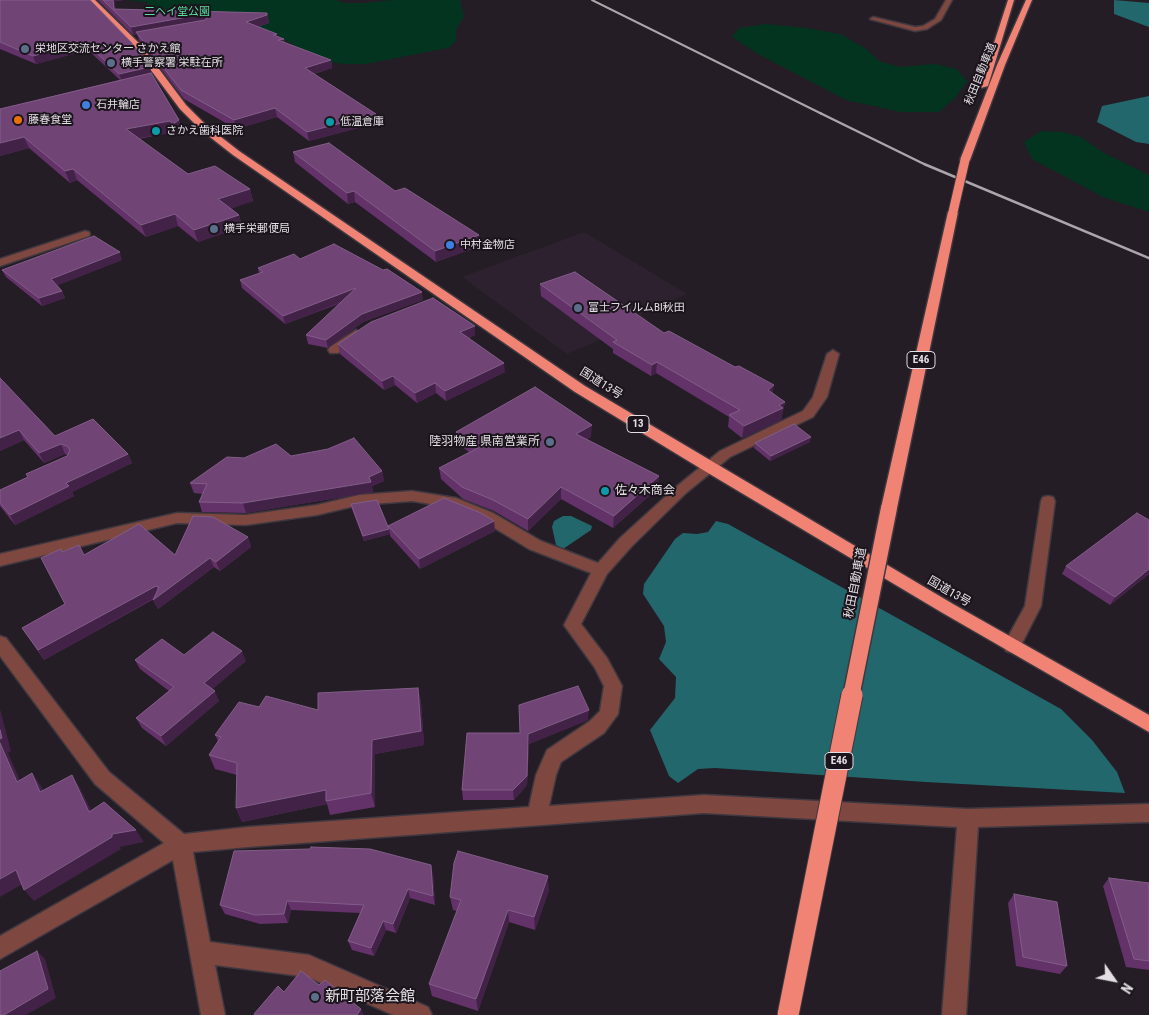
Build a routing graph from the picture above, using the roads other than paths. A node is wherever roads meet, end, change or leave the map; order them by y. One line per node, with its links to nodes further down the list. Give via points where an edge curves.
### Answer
1 (90, 0): 9 (highway, 国道13号 / 13, via 133,37 156,78 204,128)
2 (949, 0): 5 (street, via 938,20 925,28 915,29)
3 (1011, 0): 6 (highway, 秋田自動車道 / E46, via 989,65)
4 (1029, 0): 6 (highway, 秋田自動車道 / E46)
5 (873, 19)
6 (965, 160): 29 (highway, 秋田自動車道 / E46, bridge, via 889,508)
7 (85, 234): 8 (street)
8 (0, 263)
9 (445, 297): 10 (street); 14 (highway, 国道13号 / 13, via 580,389)
10 (428, 304)
11 (368, 327): 12 (street)
12 (334, 350)
13 (833, 354): 14 (street, via 820,397 808,414 725,454)
14 (708, 467): 17 (street, via 626,542); 19 (highway, 国道13号 / 13)
15 (1048, 501): 19 (street, via 1033,606)
16 (0, 560): 17 (street, via 177,518 246,520 317,510 358,500 412,496 451,502 488,518 535,545)
17 (601, 570): 22 (street, via 572,625 601,663 613,686 609,714 597,727 554,756 546,774)
18 (0, 643): 24 (street, via 102,778)
19 (1012, 646): 20 (highway, 国道13号 / 13)
20 (1149, 724)
21 (1149, 813): 23 (street)
22 (537, 816): 23 (street, via 704,804); 24 (street)
23 (968, 818): 30 (street)
24 (181, 844): 25 (street); 26 (street)
25 (0, 948)
26 (201, 952): 27 (street); 28 (street, via 309,966)
27 (213, 1015)
28 (420, 1015)
29 (788, 1015)
30 (954, 1015)

